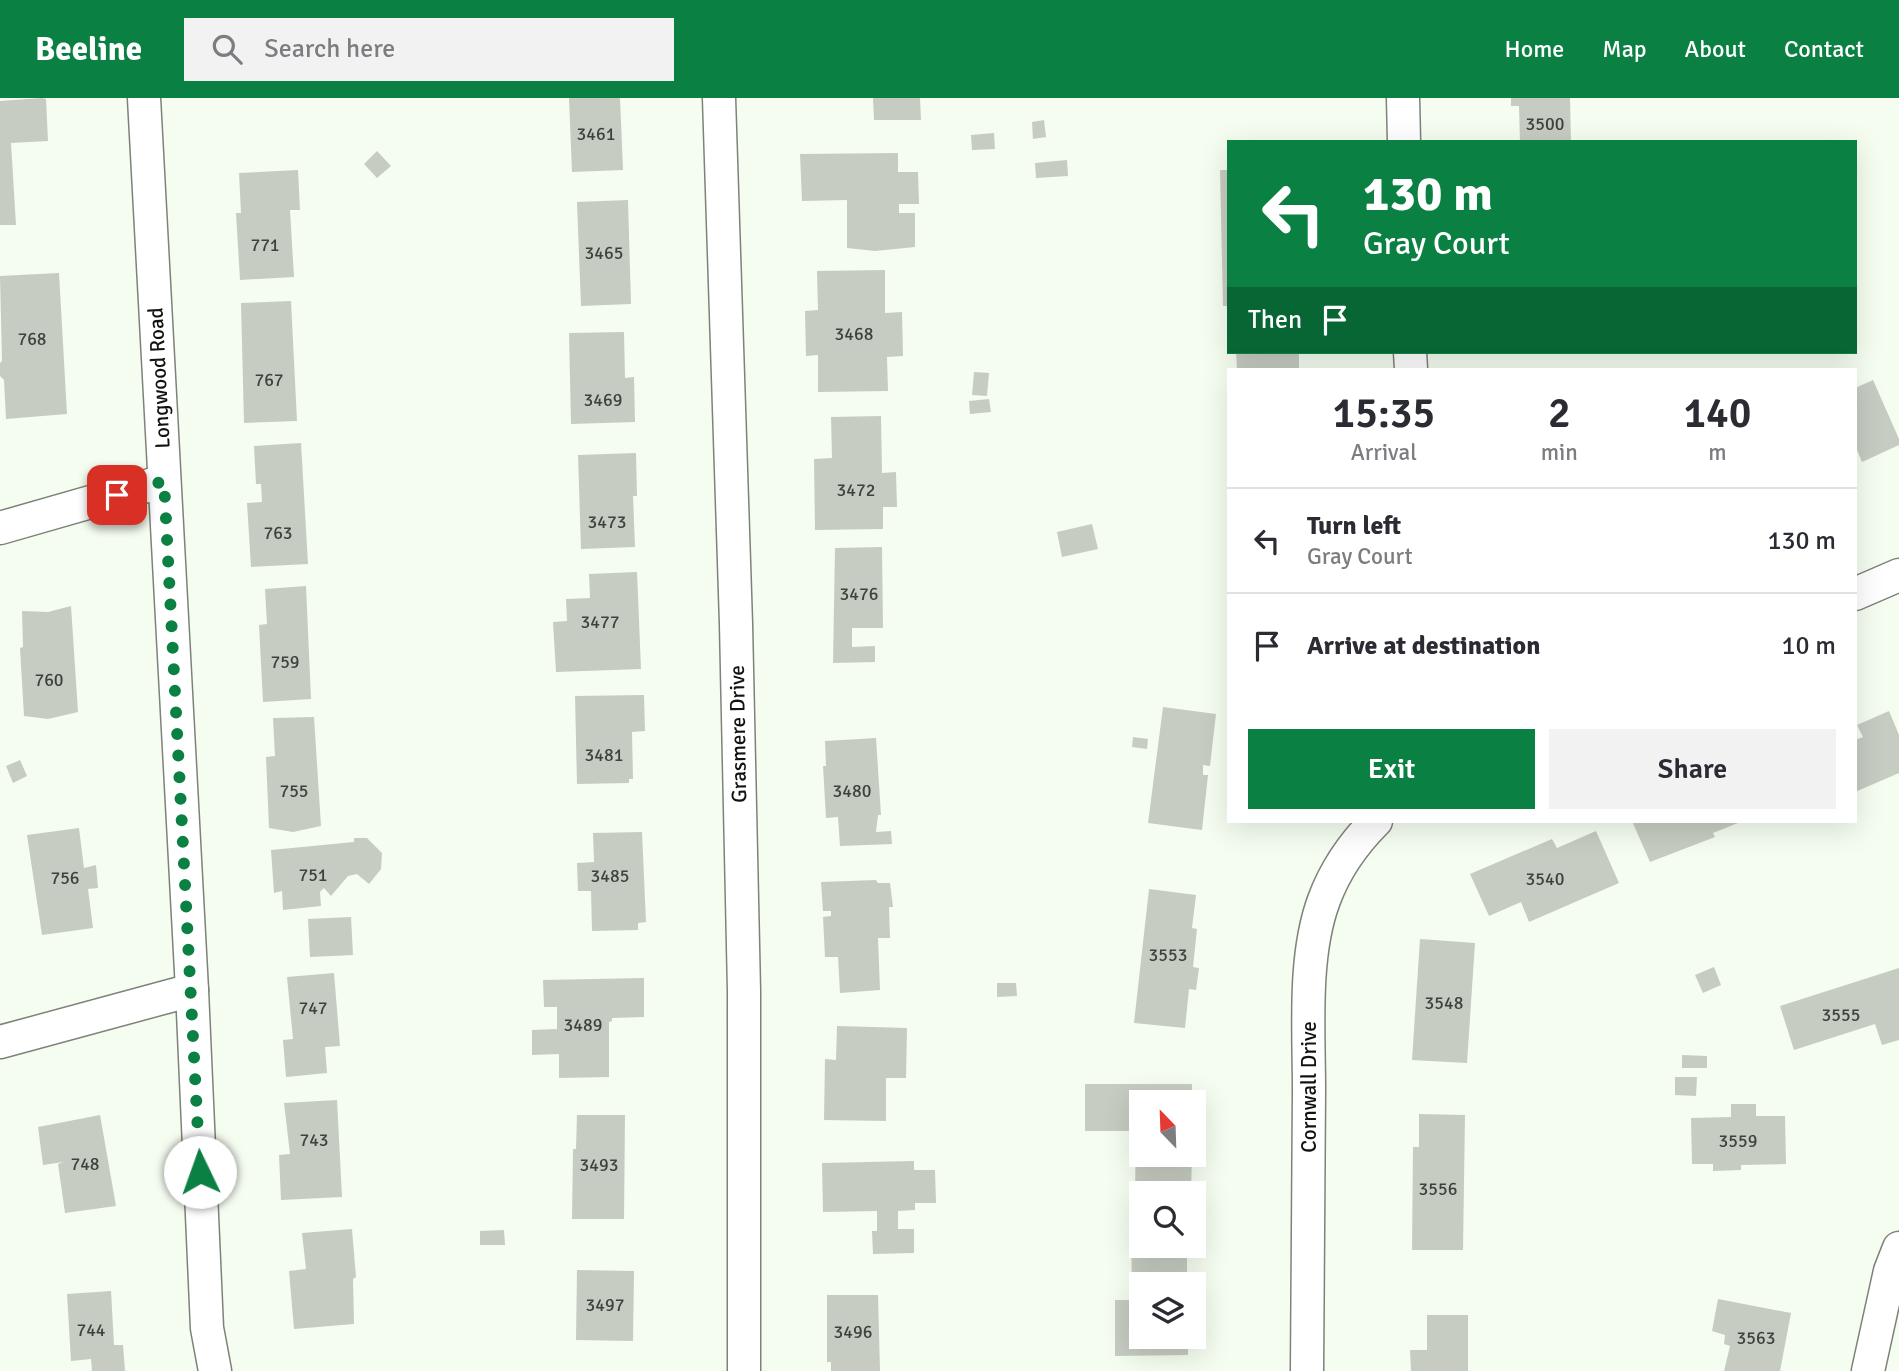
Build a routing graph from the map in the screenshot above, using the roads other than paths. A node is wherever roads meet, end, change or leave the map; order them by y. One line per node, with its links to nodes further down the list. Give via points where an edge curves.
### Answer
1 (144, 98): 5 (street, Longwood Road)
2 (719, 98): 14 (street, Grasmere Drive, via 744,992)
3 (1403, 98): 4 (street)
4 (1404, 140)
5 (164, 481): 6 (street); 10 (street, Longwood Road)
6 (0, 528)
7 (1899, 575): 8 (street)
8 (1857, 593)
9 (1374, 823): 15 (street, Cornwall Drive, via 1341,864 1324,900 1313,940)
10 (192, 990): 11 (street); 13 (street, Longwood Road, via 207,1328)
11 (0, 1042)
12 (1899, 1248): 16 (street)
13 (215, 1371)
14 (744, 1371)
15 (1307, 1371)
16 (1868, 1371)

